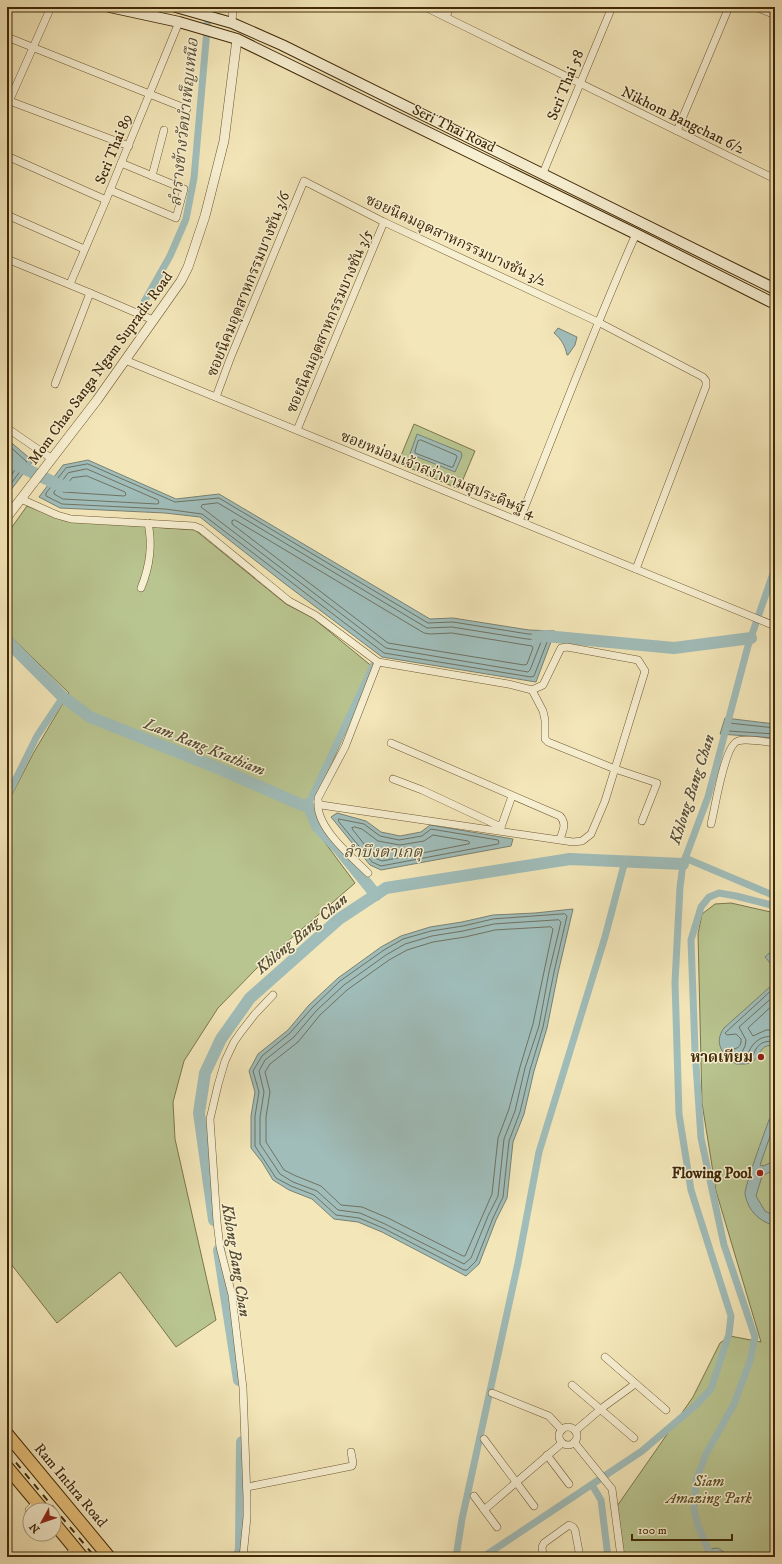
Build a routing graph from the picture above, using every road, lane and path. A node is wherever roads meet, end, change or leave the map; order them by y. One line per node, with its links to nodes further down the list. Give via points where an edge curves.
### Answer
1 (51, 7): 16 (street)
2 (110, 7): 12 (main road, Seri Thai Road)
3 (176, 7): 13 (main road, Seri Thai Road)
4 (233, 7): 13 (street)
5 (425, 7): 11 (street, Nikhom Bangchan 6/2)
6 (450, 7): 11 (street)
7 (612, 7): 17 (street, Seri Thai 58)
8 (729, 7): 22 (street)
9 (756, 7): 10 (street)
10 (775, 15)
11 (446, 17): 17 (street, Nikhom Bangchan 6/2)
12 (179, 22): 15 (main road, Seri Thai Road); 18 (street, Seri Thai 89)
13 (232, 23): 26 (main road, Seri Thai Road)
14 (7, 36): 16 (street)
15 (237, 39): 35 (main road, Seri Thai Road); 42 (street, Mom Chao Sanga Ngam Supradit Road, via 224,141 204,216 188,267)
16 (33, 47): 18 (street); 19 (street)
17 (580, 83): 22 (street, Nikhom Bangchan 6/2); 26 (street, Seri Thai 58)
18 (150, 95): 20 (street); 23 (street, Seri Thai 89)
19 (8, 102): 23 (street)
20 (187, 109)
21 (164, 130): 27 (street)
22 (677, 131): 28 (street, Nikhom Bangchan 6/2)
23 (129, 146): 25 (street, Seri Thai 89)
24 (7, 156): 31 (street)
25 (121, 163): 27 (street); 30 (street, Seri Thai 89)
26 (543, 173): 34 (main road, Seri Thai Road)
27 (152, 176): 30 (street, via 184,189 176,218)
28 (775, 179)
29 (304, 181): 33 (street, ซอยนิคมอุตสาหกรรมบางชัน 3/2); 46 (street, ซอยนิคมอุตสาหกรรมบางชัน 3/6)
30 (110, 190): 31 (street, Seri Thai 89)
31 (106, 200): 36 (street, Seri Thai 89)
32 (7, 216): 36 (street)
33 (384, 222): 43 (street, ซอยนิคมอุตสาหกรรมบางชัน 3/2); 48 (street, ซอยนิคมอุตสาหกรรมบางชัน 3/5)
34 (640, 222): 35 (main road); 39 (main road, Seri Thai Road)
35 (636, 234): 41 (main road, Seri Thai Road); 43 (street)
36 (84, 249): 38 (street, Seri Thai 89)
37 (7, 259): 38 (street)
38 (70, 284): 40 (street)
39 (775, 289)
40 (90, 292): 42 (street); 45 (street)
41 (775, 304)
42 (153, 320): 44 (street, Mom Chao Sanga Ngam Supradit Road)
43 (598, 322): 52 (street); 54 (street, ซอยนิคมอุตสาหกรรมบางชัน 3/2, via 698,373 706,382)
44 (125, 360): 46 (street, ซอยหม่อมเจ้าสง่างามสุประดิษฐ์ 4); 49 (street, Mom Chao Sanga Ngam Supradit Road)
45 (55, 384)
46 (216, 397): 48 (street, ซอยหม่อมเจ้าสง่างามสุประดิษฐ์ 4)
47 (7, 428): 49 (street)
48 (297, 430): 52 (street, ซอยหม่อมเจ้าสง่างามสุประดิษฐ์ 4)
49 (50, 461): 50 (street, Mom Chao Sanga Ngam Supradit Road)
50 (24, 496): 51 (street, Mom Chao Sanga Ngam Supradit Road); 53 (street, via 57,515 71,519)
51 (7, 517)
52 (520, 521): 54 (street, ซอยหม่อมเจ้าสง่างามสุประดิษฐ์ 4)
53 (148, 523): 55 (street, via 151,555); 57 (street, via 201,528 289,601 315,615)
54 (636, 569): 56 (street, ซอยหม่อมเจ้าสง่างามสุประดิษฐ์ 4)
55 (141, 588)
56 (772, 625)
57 (378, 662): 58 (street); 64 (street, via 345,747)
58 (532, 690): 61 (street, via 543,711 544,739); 61 (street, via 543,685 562,648 638,660 646,671)
59 (391, 743): 63 (street)
60 (775, 743): 66 (street, via 739,740 734,743 716,794)
61 (615, 769): 65 (street, via 657,783); 68 (street, via 590,834 582,841)
62 (393, 779): 67 (street, via 422,790)
63 (512, 796): 67 (street); 68 (street, via 560,816 565,824)
64 (318, 802): 67 (street, via 321,805 339,808); 69 (street, via 319,813 325,826)
65 (642, 821)
66 (711, 824)
67 (501, 829): 68 (street)
68 (560, 839)
69 (368, 873)
70 (273, 995): 89 (street, via 234,1042 225,1061 210,1119 217,1222 238,1340 245,1418)
71 (605, 1357): 72 (street)
72 (635, 1384): 75 (street); 76 (street)
73 (572, 1385): 75 (street)
74 (492, 1393): 77 (street, via 549,1416)
75 (600, 1409): 78 (street); 80 (street)
76 (666, 1410)
77 (562, 1430): 78 (street, via 570,1428); 82 (street, via 559,1435)
78 (575, 1432): 83 (street)
79 (7, 1434): 97 (highway, Ram Inthra Road)
80 (634, 1438)
81 (484, 1440): 87 (street)
82 (562, 1442): 83 (street, via 569,1445); 85 (street)
83 (574, 1442): 101 (street, via 612,1488)
84 (351, 1452): 89 (street, via 352,1466)
85 (547, 1455): 87 (street); 88 (street)
86 (7, 1467): 91 (highway)
87 (516, 1483): 92 (street); 93 (street)
88 (569, 1484)
89 (247, 1487): 98 (street)
90 (474, 1496): 93 (street)
91 (36, 1502)
92 (534, 1506)
93 (484, 1510): 94 (street)
94 (497, 1527)
95 (62, 1535): 96 (highway)
96 (76, 1555)
97 (109, 1557)
98 (243, 1557)
99 (543, 1557): 100 (street, via 544,1544 569,1525 575,1530)
100 (580, 1557)
101 (621, 1557)

